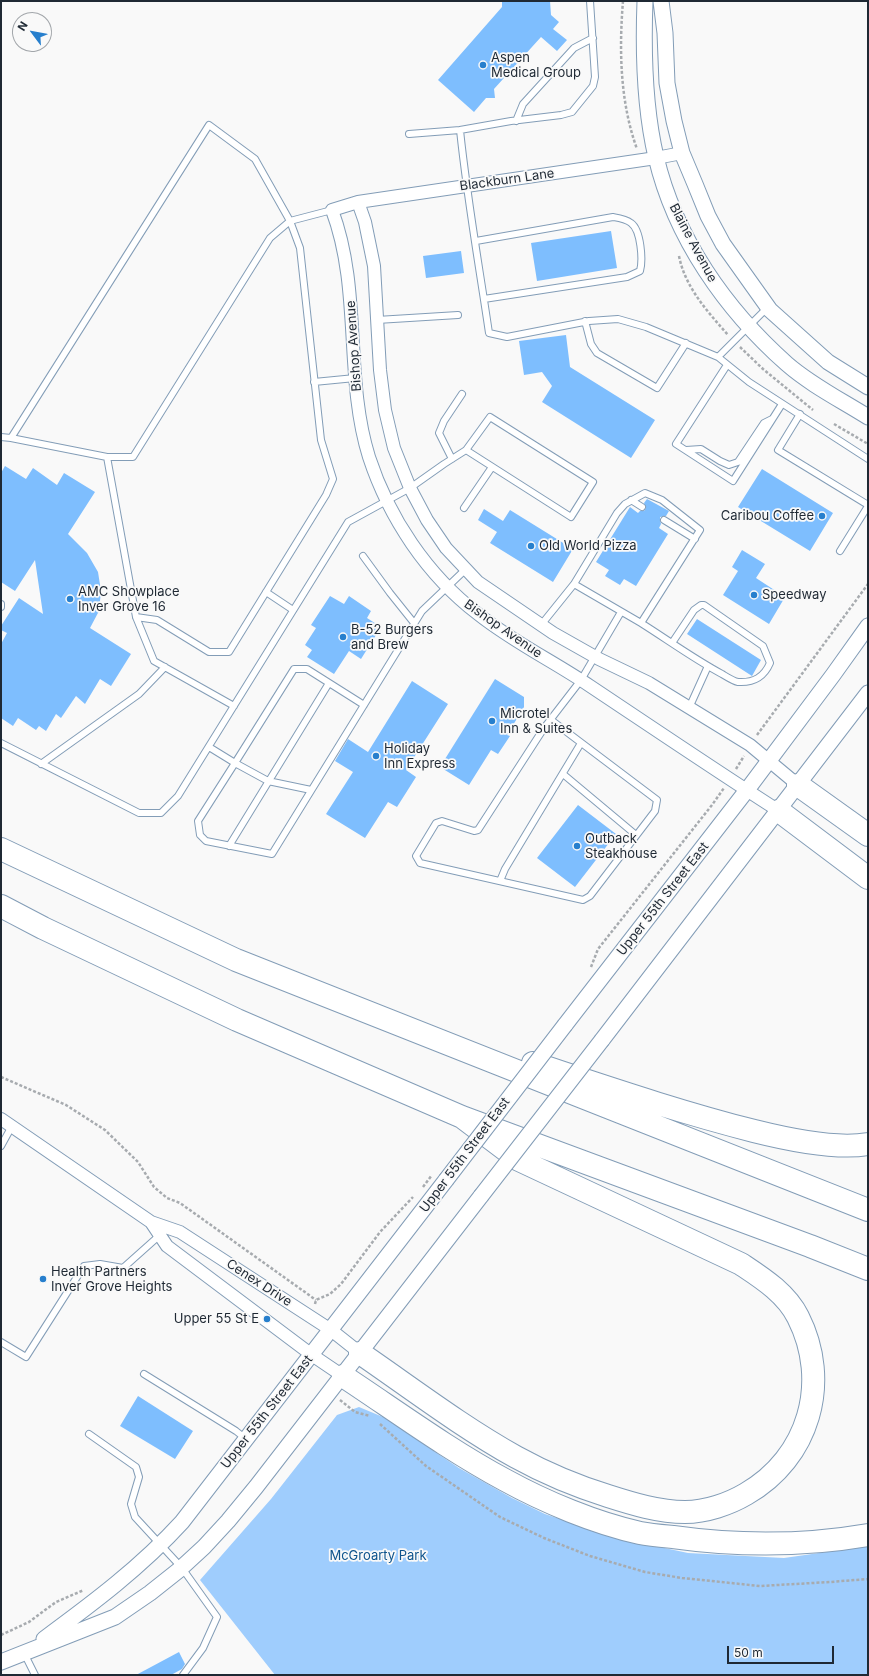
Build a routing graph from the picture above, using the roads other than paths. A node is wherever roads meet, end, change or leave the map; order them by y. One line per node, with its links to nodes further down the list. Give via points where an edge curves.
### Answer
1 (590, 1): 4 (lane)
2 (645, 1): 9 (street, Blaine Avenue, via 645,81)
3 (660, 1): 8 (street, Blaine Avenue, via 665,33 667,83)
4 (593, 38): 5 (lane, via 574,48 523,104); 5 (lane, via 593,86 572,112)
5 (516, 121): 6 (lane)
6 (460, 130): 7 (lane); 10 (lane)
7 (409, 134)
8 (682, 153): 9 (street, Blackburn Lane); 16 (street, Blaine Avenue, via 708,216 723,244)
9 (656, 158): 10 (street, Blackburn Lane); 20 (street, Blaine Avenue, via 669,199 700,260 718,290)
10 (466, 185): 11 (street, Blackburn Lane); 14 (lane)
11 (358, 202): 12 (street, Blackburn Lane); 18 (street, Bishop Avenue, via 370,244)
12 (332, 210): 13 (lane); 24 (street, Bishop Avenue, via 340,231 349,275)
13 (290, 221): 25 (lane, via 300,248); 33 (lane, via 254,159 209,125); 36 (lane, via 270,238 133,457)
14 (476, 241): 15 (lane); 15 (lane, via 613,217 632,223 637,231 643,263 640,271 628,277)
15 (484, 299): 19 (lane, via 489,333 507,337)
16 (768, 307): 20 (lane); 26 (street, Blaine Avenue, via 828,362)
17 (458, 314): 18 (lane)
18 (377, 320): 40 (street, Bishop Avenue, via 386,410 394,448)
19 (585, 321): 21 (lane, via 618,319); 21 (lane, via 591,344 597,353 657,388)
20 (748, 326): 22 (lane); 30 (street, Blaine Avenue, via 788,364 813,383)
21 (686, 343): 22 (lane)
22 (718, 357): 23 (lane)
23 (727, 364): 28 (lane); 35 (lane, via 676,444)
24 (355, 378): 25 (lane); 41 (street, Bishop Avenue, via 360,418 369,457)
25 (314, 382): 53 (lane, via 321,440 333,478 326,495)
26 (868, 387)
27 (462, 394): 37 (lane, via 439,433)
28 (782, 404): 29 (lane); 31 (lane)
29 (800, 414): 38 (lane); 43 (lane, via 778,450)
30 (868, 417)
31 (773, 419): 35 (lane, via 764,422 738,462 729,465 701,449); 35 (lane, via 733,481)
32 (1, 437): 33 (lane)
33 (11, 438): 36 (lane)
34 (466, 450): 37 (lane); 39 (lane); 39 (lane, via 490,417 593,482 571,517)
35 (686, 450)
36 (107, 458): 56 (lane)
37 (452, 459): 40 (lane)
38 (868, 459)
39 (492, 466): 45 (lane)
40 (410, 488): 41 (lane); 50 (street, Bishop Avenue, via 427,520)
41 (387, 500): 52 (street, Bishop Avenue, via 421,557); 54 (lane, via 348,522)
42 (631, 500): 44 (lane); 47 (lane, via 645,493 655,496 700,530); 51 (lane, via 617,513)
43 (868, 505): 48 (lane)
44 (642, 507)
45 (464, 508)
46 (664, 520): 47 (lane)
47 (695, 539): 58 (lane)
48 (840, 551)
49 (363, 556): 57 (lane)
50 (466, 569): 52 (lane); 59 (street, Bishop Avenue, via 478,582)
51 (574, 584): 55 (lane); 59 (lane)
52 (448, 587): 57 (lane, via 422,611); 65 (street, Bishop Avenue, via 504,633)
53 (266, 592): 54 (lane); 56 (lane, via 229,652 209,652 157,620)
54 (293, 610): 69 (lane)
55 (621, 612): 58 (lane); 62 (lane)
56 (136, 617): 64 (lane, via 154,661)
57 (414, 623): 68 (lane)
58 (641, 623): 61 (lane)
59 (541, 625): 62 (street, Bishop Avenue)
60 (868, 626): 75 (street, Upper 55th Street East)
61 (672, 643): 63 (lane); 63 (lane, via 694,610 704,605 763,646 770,663 765,673 753,682 737,682)
62 (594, 656): 65 (lane); 70 (street, Bishop Avenue, via 649,683)
63 (708, 666): 70 (lane)
64 (165, 667): 69 (lane); 77 (lane, via 139,694)
65 (581, 680): 71 (lane); 82 (street, Bishop Avenue)
66 (329, 683): 68 (lane); 76 (lane, via 307,669 294,670); 79 (lane)
67 (868, 693): 80 (street, Upper 55th Street East)
68 (364, 705): 81 (lane)
69 (234, 706): 74 (lane)
70 (689, 708): 75 (street, Bishop Avenue)
71 (550, 720): 72 (lane); 89 (lane, via 478,830 442,821 436,823 416,856 420,863)
72 (581, 743): 78 (lane); 84 (lane, via 657,800 655,811)
73 (1, 744): 77 (lane)
74 (209, 747): 76 (lane); 77 (lane, via 178,796 161,813 139,813)
75 (770, 760): 80 (street, Bishop Avenue); 82 (street, Upper 55th Street East)
76 (235, 763): 79 (lane); 86 (lane, via 198,821 200,835 206,841)
77 (41, 764)
78 (563, 774): 84 (lane); 89 (lane)
79 (268, 781): 81 (lane); 86 (lane)
80 (798, 785): 83 (street, Upper 55th Street East); 85 (highway)
81 (311, 790): 86 (lane, via 272,854)
82 (747, 790): 83 (street, Bishop Avenue); 101 (street, Upper 55th Street East, bridge)
83 (779, 811): 88 (highway); 103 (street, Upper 55th Street East, bridge)
84 (636, 835): 89 (lane, via 590,896 583,900)
85 (868, 835)
86 (229, 846)
87 (1, 850): 91 (highway, via 236,960)
88 (868, 878)
89 (500, 881)
90 (1, 906): 92 (highway, via 237,1020)
91 (441, 1041): 95 (highway, via 532,1063 702,1118 785,1138 826,1144); 97 (highway)
92 (462, 1117): 100 (highway); 103 (highway, via 519,1160 741,1264 782,1294 798,1315 808,1340 813,1364 814,1390 797,1445 782,1466 761,1486 733,1502 686,1512 659,1510 590,1490 553,1476 516,1457)
93 (1, 1119): 94 (street, Cenex Drive)
94 (12, 1126): 96 (lane); 98 (street, Cenex Drive)
95 (868, 1144)
96 (1, 1146)
97 (868, 1210)
98 (151, 1222): 99 (street, Cenex Drive); 101 (street, Cenex Drive, via 180,1232)
99 (160, 1235): 102 (lane, via 123,1268 100,1264 84,1266 26,1357); 104 (street, Cenex Drive, via 168,1246)
100 (868, 1269)
101 (331, 1330): 103 (street, Cenex Drive); 104 (street, Upper 55th Street East)
102 (1, 1342)
103 (360, 1353): 106 (street, Upper 55th Street East)
104 (312, 1355): 106 (street, Cenex Drive); 108 (street, Upper 55th Street East)
105 (144, 1374): 108 (lane)
106 (343, 1376): 109 (highway, via 471,1461 506,1481 582,1515 633,1531 697,1541 747,1544 803,1542); 111 (street, Upper 55th Street East, via 228,1521)
107 (89, 1434): 110 (lane, via 136,1467 139,1477 131,1504 135,1517)
108 (246, 1439): 110 (street, Upper 55th Street East)
109 (868, 1535)
110 (161, 1545): 111 (lane); 112 (street, Upper 55th Street East, via 100,1598)
111 (182, 1568): 112 (street, Upper 55th Street East, via 115,1617); 115 (lane, via 217,1617 203,1648)
112 (25, 1652): 113 (street, Upper 55th Street East); 114 (lane)
113 (1, 1662)
114 (35, 1675)
115 (183, 1675)

